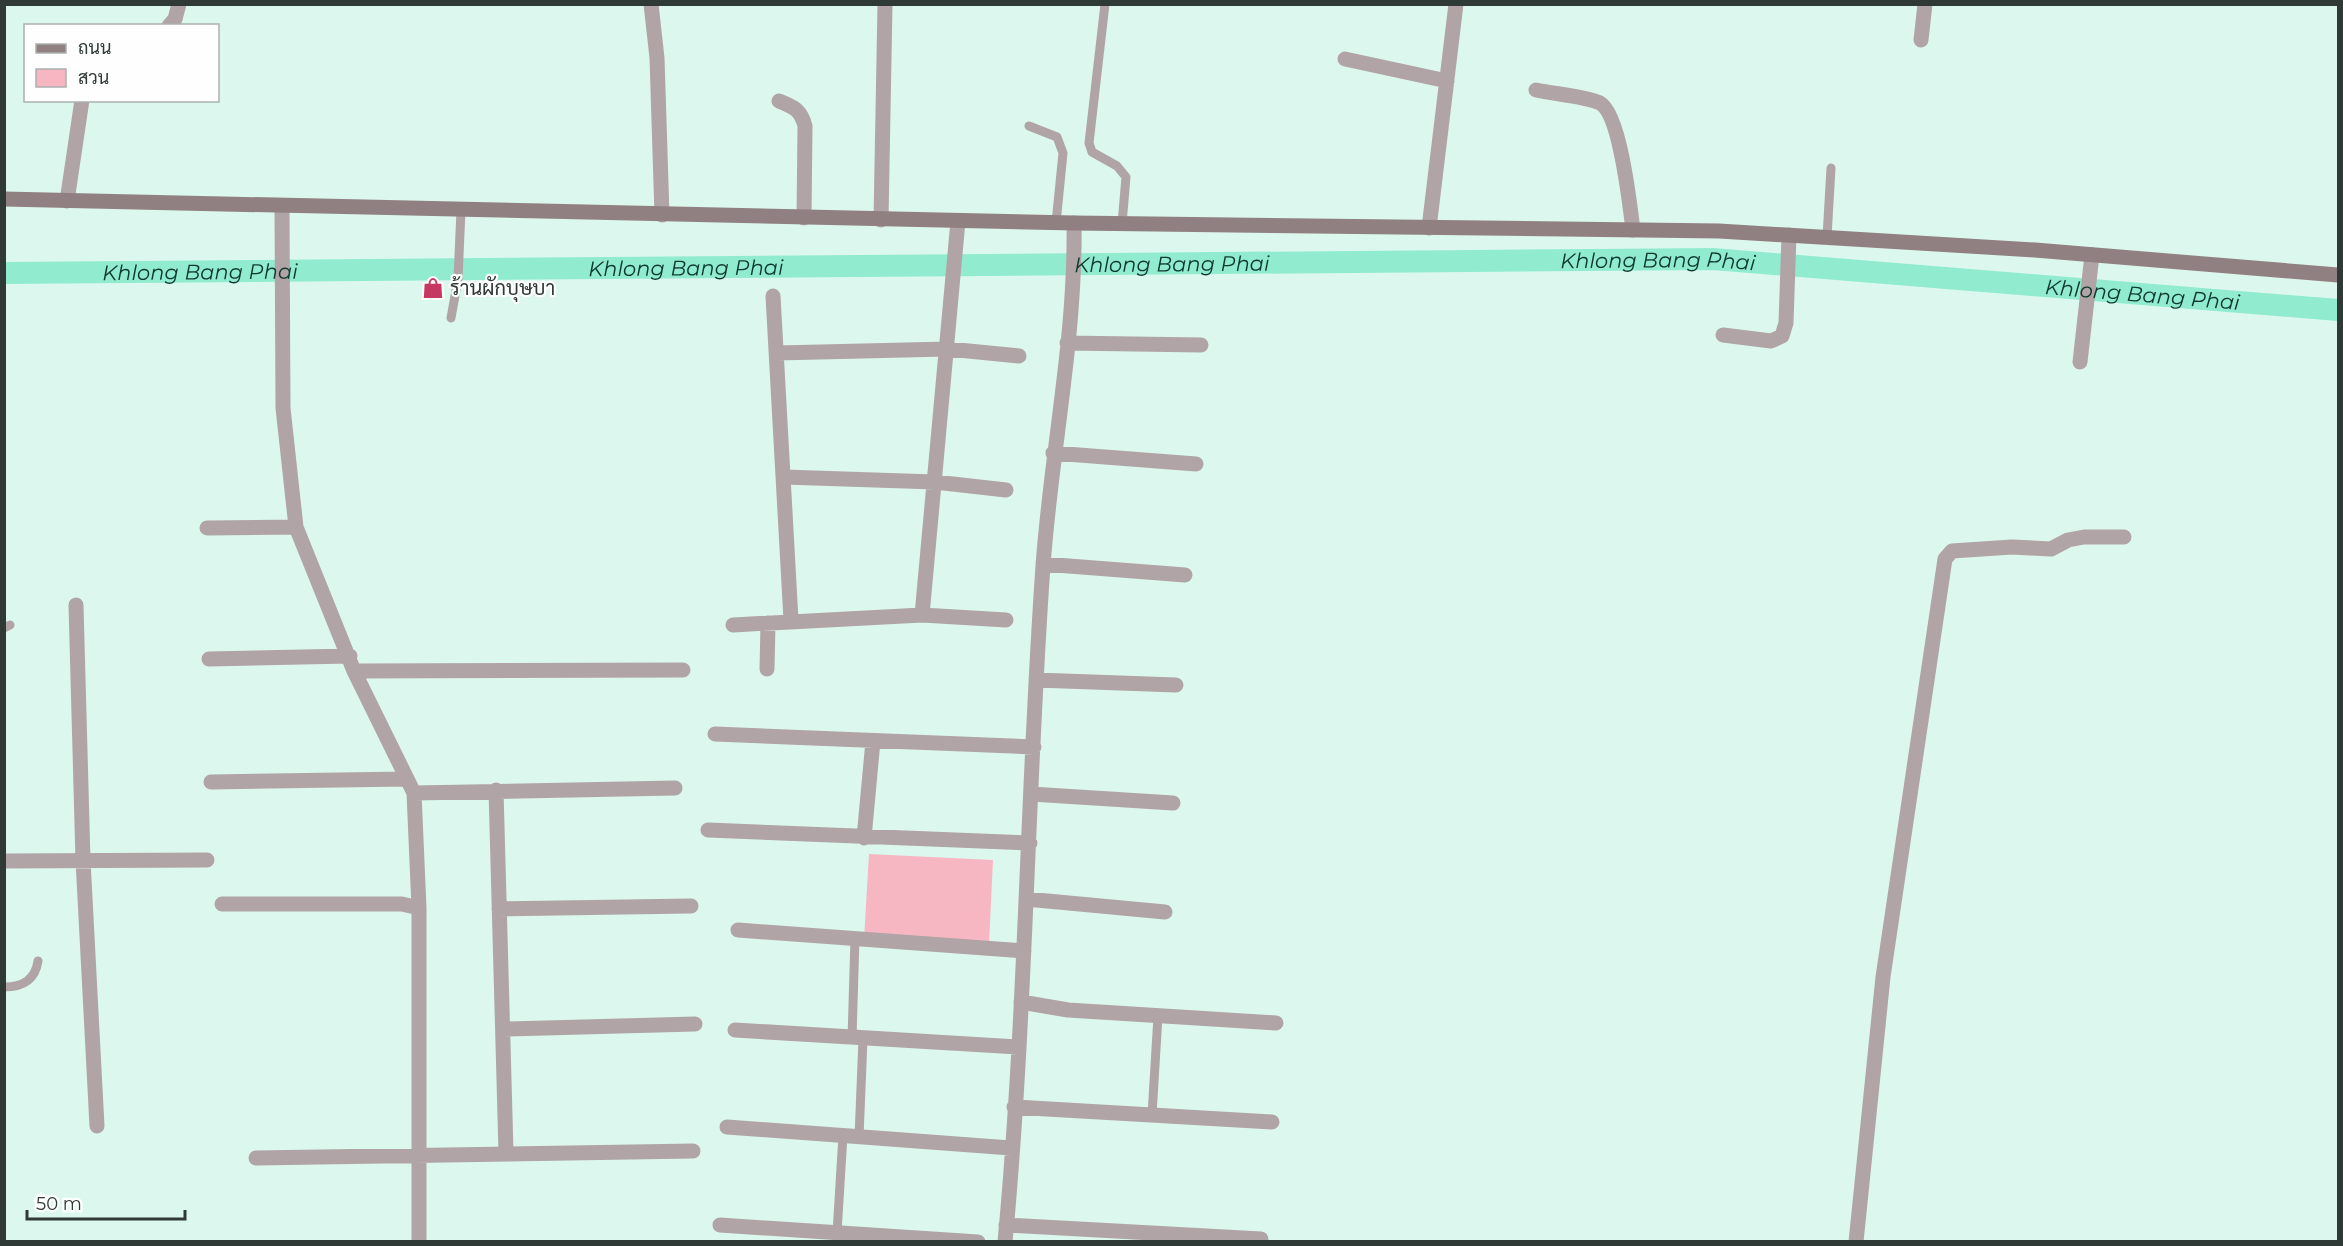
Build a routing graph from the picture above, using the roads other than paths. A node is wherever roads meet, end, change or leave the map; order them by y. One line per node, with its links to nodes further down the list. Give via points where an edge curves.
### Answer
1 (179, 4): 7 (street)
2 (651, 4): 20 (street, via 657,58)
3 (885, 4): 22 (street)
4 (1106, 4): 25 (lane, via 1089,142 1092,152 1117,166 1126,177)
5 (1456, 4): 10 (street)
6 (1924, 4): 8 (street)
7 (171, 24)
8 (1921, 40)
9 (1345, 59): 10 (street)
10 (1448, 81): 26 (street)
11 (1536, 90): 27 (street, via 1600,104 1613,118 1628,182)
12 (779, 101): 21 (street, via 803,116)
13 (82, 102): 17 (street)
14 (1029, 126): 24 (lane, via 1057,137 1063,153)
15 (1831, 168): 30 (lane)
16 (4, 200): 17 (street)
17 (67, 201): 19 (street)
18 (461, 210): 19 (street); 20 (street); 34 (lane)
19 (282, 213): 47 (street, via 283,408)
20 (662, 215): 21 (street)
21 (804, 218): 22 (street)
22 (881, 220): 23 (street)
23 (958, 221): 24 (street); 38 (street)
24 (1056, 223): 28 (street)
25 (1122, 224): 26 (street); 28 (street)
26 (1429, 228): 27 (street)
27 (1632, 230): 29 (street)
28 (1074, 231): 36 (street)
29 (1789, 235): 30 (street); 35 (street, via 1786,323 1782,336 1771,341)
30 (1827, 237): 31 (street)
31 (2091, 255): 32 (street); 41 (street)
32 (2338, 275)
33 (773, 296): 39 (street)
34 (452, 318)
35 (1723, 335)
36 (1067, 343): 37 (street); 42 (street)
37 (1201, 345)
38 (948, 349): 39 (street); 40 (street); 45 (street)
39 (777, 353): 44 (street)
40 (1019, 356)
41 (2080, 362)
42 (1053, 453): 43 (street); 50 (street)
43 (1196, 464)
44 (784, 477): 45 (street); 54 (street)
45 (935, 482): 46 (street); 53 (street)
46 (1006, 490)
47 (296, 527): 48 (street); 59 (street)
48 (207, 528)
49 (2124, 537): 118 (street, via 2084,537 2051,549 1952,551 1945,559 1883,977)
50 (1043, 564): 51 (street); 62 (street)
51 (1185, 575)
52 (76, 605): 76 (street)
53 (922, 615): 54 (street); 55 (street)
54 (791, 620): 56 (street)
55 (1006, 620)
56 (768, 623): 57 (street); 60 (street)
57 (733, 625)
58 (209, 659): 59 (street)
59 (352, 664): 61 (street); 68 (street)
60 (767, 669)
61 (683, 670)
62 (1036, 680): 63 (street); 66 (street)
63 (1176, 685)
64 (714, 734): 65 (street)
65 (873, 741): 66 (street); 74 (street)
66 (1035, 747): 71 (street)
67 (211, 782): 68 (street)
68 (411, 786): 70 (street); 82 (street)
69 (675, 788): 70 (street)
70 (496, 790): 83 (street)
71 (1031, 794): 72 (street); 75 (street)
72 (1173, 802)
73 (708, 830): 74 (street)
74 (864, 838): 75 (street)
75 (1030, 843): 79 (street)
76 (83, 860): 77 (street); 78 (street); 101 (street)
77 (207, 860)
78 (4, 861)
79 (1026, 899): 84 (street); 87 (street)
80 (222, 904): 82 (street, via 402,904)
81 (691, 906): 83 (street)
82 (419, 908): 108 (street)
83 (499, 909): 94 (street)
84 (1165, 912)
85 (738, 930): 86 (street)
86 (855, 938): 87 (street); 96 (lane)
87 (1024, 951): 90 (street)
88 (38, 961): 89 (lane, via 32,978 20,986)
89 (4, 987)
90 (1020, 1002): 91 (street, via 1068,1010); 97 (street)
91 (1158, 1016): 92 (street); 99 (lane)
92 (1276, 1023)
93 (695, 1024): 94 (street)
94 (504, 1029): 107 (street)
95 (735, 1030): 96 (street)
96 (857, 1039): 97 (street); 104 (lane)
97 (1018, 1047): 98 (street)
98 (1014, 1107): 99 (street); 105 (street)
99 (1152, 1115): 100 (street)
100 (1272, 1122)
101 (97, 1126)
102 (727, 1127): 103 (street)
103 (843, 1135): 104 (street); 112 (lane)
104 (859, 1137): 105 (street)
105 (1011, 1148): 111 (street)
106 (693, 1151): 107 (street)
107 (506, 1152): 108 (street)
108 (418, 1154): 109 (street); 115 (street)
109 (255, 1158)
110 (720, 1225): 112 (street)
111 (1006, 1225): 113 (street); 117 (street)
112 (846, 1236): 116 (street)
113 (1140, 1237): 114 (street)
114 (1261, 1239)
115 (419, 1242)
116 (978, 1242)
117 (1005, 1242)
118 (1856, 1242)

